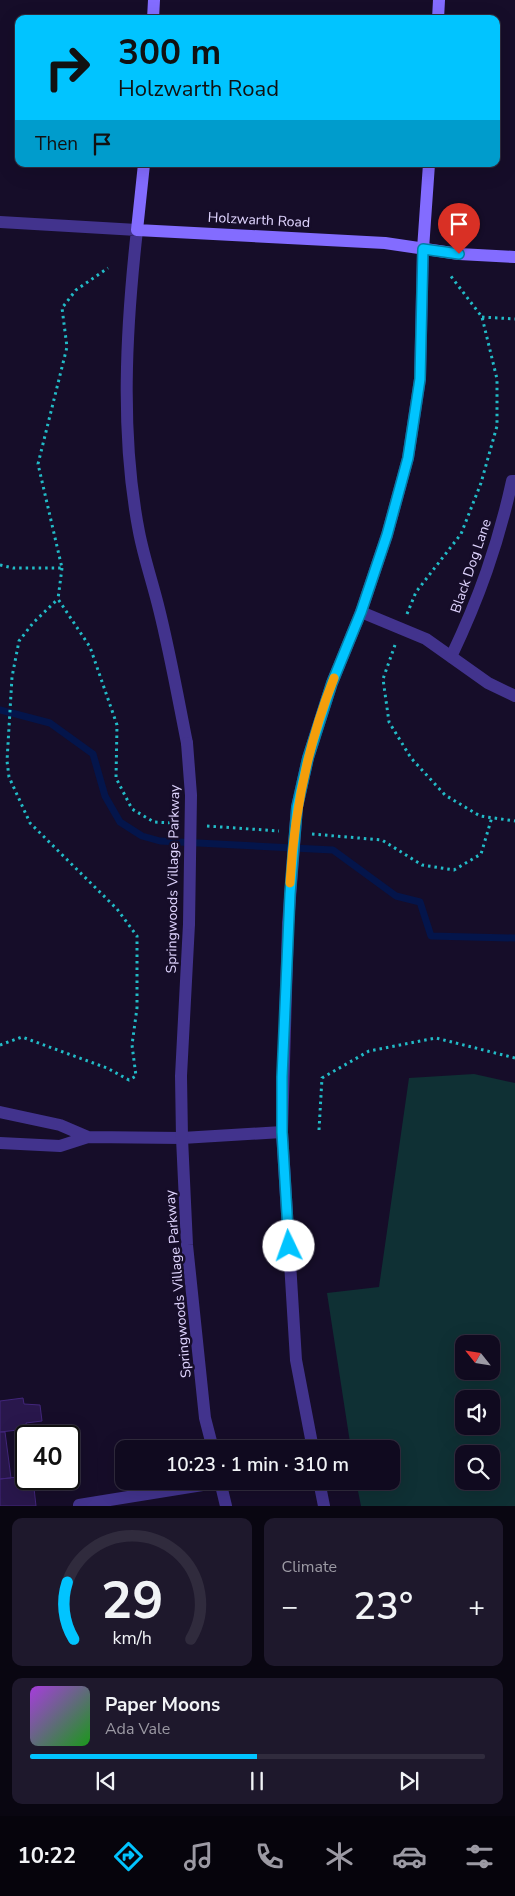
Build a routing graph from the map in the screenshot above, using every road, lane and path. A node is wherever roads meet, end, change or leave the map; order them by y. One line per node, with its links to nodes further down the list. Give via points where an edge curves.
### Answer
1 (154, 0): 3 (main road)
2 (439, 0): 4 (main road)
3 (153, 15)
4 (438, 15)
5 (144, 167): 8 (main road, Springwoods Village Parkway)
6 (429, 167): 9 (main road)
7 (0, 222): 8 (street, Holzwarth Road)
8 (137, 230): 9 (main road, Holzwarth Road, via 385,243); 35 (street, Springwoods Village Parkway, bridge, via 128,374 129,454 139,532 160,611 187,743 191,795 189,924 181,1076)
9 (423, 249): 10 (main road, Holzwarth Road); 19 (street, via 420,379 408,458)
10 (515, 257)
11 (108, 268): 17 (path, via 76,290 62,308 67,347 38,464)
12 (450, 275): 13 (path)
13 (482, 317): 14 (path); 20 (path, via 497,379 496,426 481,483 460,534 416,592)
14 (515, 319)
15 (514, 481): 21 (street, Black Dog Lane, via 476,604)
16 (0, 565): 17 (path)
17 (62, 568): 18 (path)
18 (58, 599): 25 (path, via 90,647 117,725 116,778 132,810 154,822); 29 (path, via 32,623 19,641 12,677 8,777 30,823 117,909 137,936 137,1008 132,1045 136,1076 129,1080 107,1068 22,1037)
19 (361, 612): 20 (street); 33 (street, bridge, via 332,683 308,758 297,807 288,924)
20 (401, 628): 21 (street, via 426,639); 23 (path, via 383,679 389,722 411,758 445,795 480,816)
21 (451, 657): 22 (street, via 488,683)
22 (515, 696)
23 (492, 817): 24 (path); 28 (path, via 481,854 454,870 422,865 382,840)
24 (515, 821)
25 (184, 824)
26 (204, 826): 27 (path)
27 (283, 832)
28 (303, 833)
29 (0, 1045)
30 (515, 1058): 32 (path, via 436,1038 369,1051 322,1078)
31 (0, 1112): 34 (street, via 60,1125)
32 (319, 1130)
33 (282, 1132): 35 (street); 38 (street, via 296,1360)
34 (88, 1137): 35 (street); 36 (street, via 60,1146)
35 (182, 1138): 37 (street, Springwoods Village Parkway, via 187,1245 205,1418)
36 (0, 1143)
37 (211, 1440)
38 (311, 1440)
39 (178, 1490): 42 (street)
40 (223, 1490): 44 (street)
41 (321, 1490): 45 (street)
42 (101, 1504): 43 (street)
43 (79, 1505)
44 (226, 1506)
45 (324, 1506)

